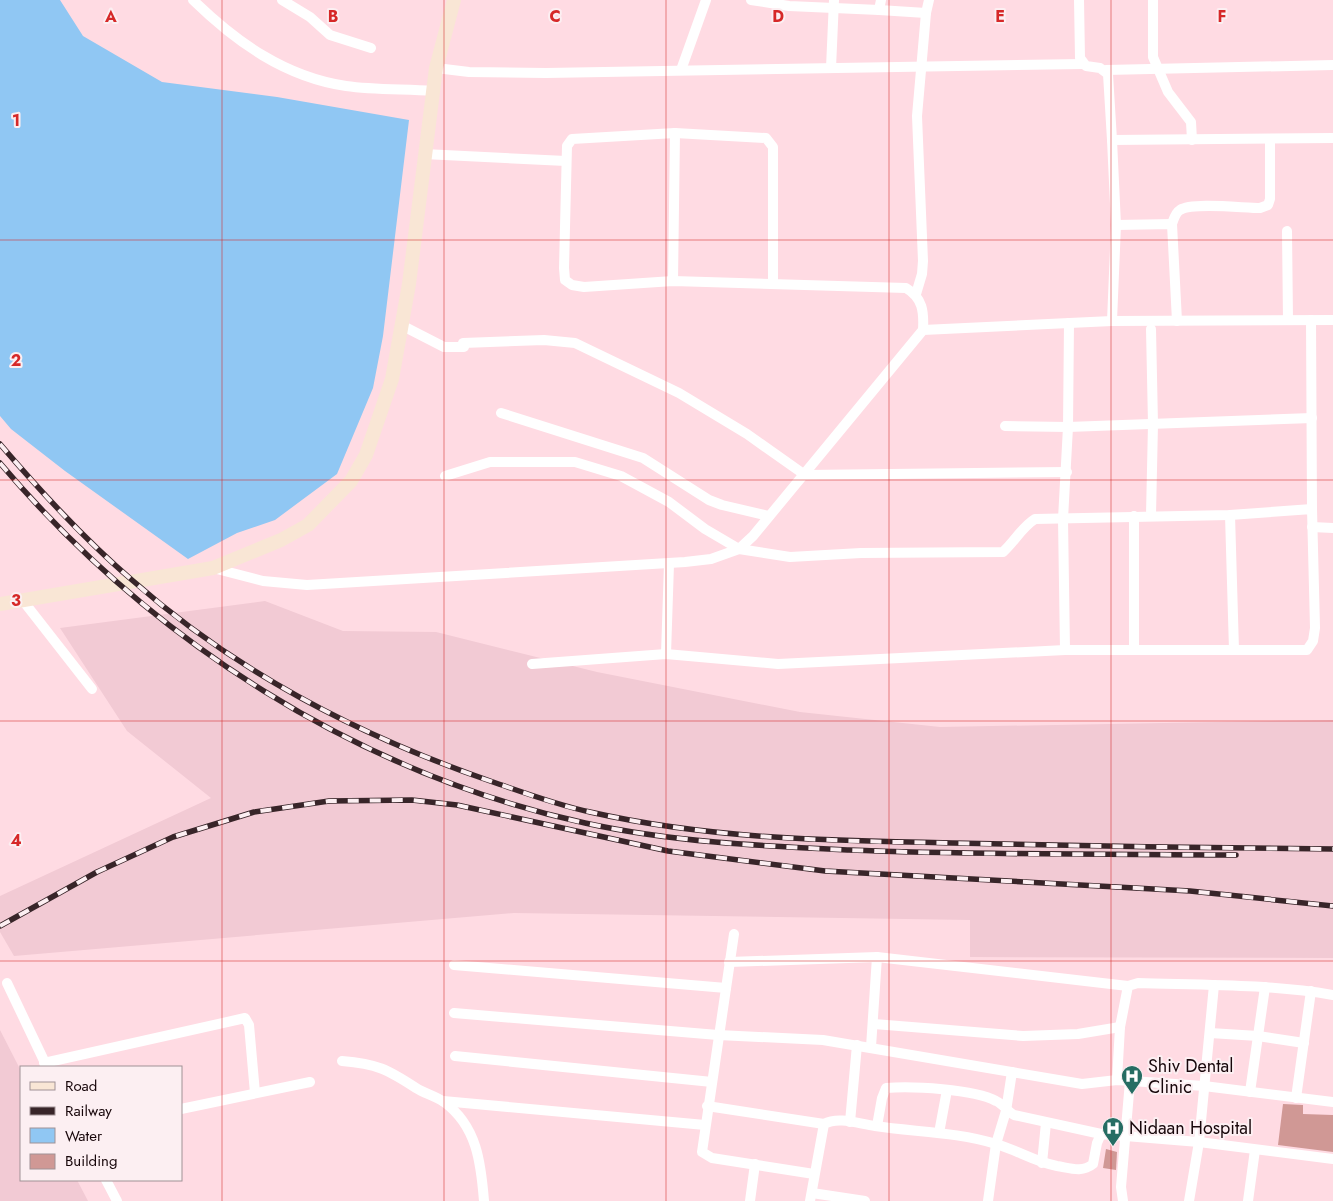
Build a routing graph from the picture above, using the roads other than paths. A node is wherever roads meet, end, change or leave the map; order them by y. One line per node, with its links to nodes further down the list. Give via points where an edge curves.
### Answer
1 (193, 0): 21 (street, via 240,42 288,69 346,86)
2 (282, 0): 12 (street, via 330,35)
3 (706, 0): 19 (street)
4 (751, 0): 9 (street)
5 (929, 0): 11 (street)
6 (1079, 0): 13 (street)
7 (1153, 0): 18 (street, via 1153,57)
8 (451, 1): 16 (main road)
9 (834, 4): 10 (street); 17 (street)
10 (880, 5): 11 (street)
11 (926, 13): 15 (street)
12 (371, 48)
13 (1082, 64): 15 (street); 20 (street)
14 (1333, 65): 18 (street)
15 (923, 67): 17 (street); 34 (street, via 917,116 923,261)
16 (436, 68): 19 (street, via 546,73); 21 (main road)
17 (831, 68): 19 (street)
18 (1157, 69): 20 (street); 26 (street, via 1168,92 1191,122)
19 (682, 70)
20 (1106, 70): 25 (street, via 1110,85)
21 (433, 91): 27 (main road)
22 (675, 133): 28 (street, via 572,139 567,146); 32 (street); 33 (street, via 754,136 766,138 773,146)
23 (1333, 138): 24 (street)
24 (1270, 139): 26 (street); 29 (street, via 1268,205 1260,208 1200,206 1181,209)
25 (1112, 140): 26 (street); 30 (street)
26 (1192, 140)
27 (424, 154): 28 (street); 41 (main road)
28 (566, 161): 32 (street, via 565,280 584,287)
29 (1172, 224): 30 (street); 35 (street)
30 (1116, 225): 39 (street)
31 (1287, 231): 36 (street)
32 (673, 280): 33 (street)
33 (774, 283): 34 (street, via 906,288)
34 (916, 294): 43 (street, via 922,305)
35 (1177, 320): 36 (street); 39 (street)
36 (1288, 320): 37 (street)
37 (1311, 320): 38 (street); 45 (street)
38 (1333, 320)
39 (1112, 321): 40 (street)
40 (1069, 323): 43 (street); 48 (street)
41 (402, 326): 50 (street, via 444,347 544,340 575,343 679,394 747,434); 62 (main road, via 385,405 366,455 350,481 308,525 281,540)
42 (1151, 329): 46 (street)
43 (923, 330): 50 (street)
44 (501, 413): 55 (street, via 643,458 709,500)
45 (1312, 418): 46 (street); 52 (street)
46 (1153, 424): 48 (street); 53 (street)
47 (1005, 426): 48 (street)
48 (1068, 427): 49 (street)
49 (1067, 472): 50 (street); 57 (street)
50 (805, 475): 55 (street)
51 (446, 476): 60 (street, via 490,462 575,462 621,476 669,502)
52 (1312, 509): 54 (street); 58 (street)
53 (1151, 515): 54 (street); 56 (street)
54 (1230, 515): 67 (street)
55 (770, 516): 60 (street)
56 (1134, 516): 57 (street); 66 (street)
57 (1063, 519): 60 (street, via 1035,519 1024,526 1003,552 790,557); 65 (street)
58 (1312, 526): 59 (street); 67 (street, via 1313,641 1306,650)
59 (1333, 528)
60 (739, 549): 61 (street, via 712,559)
61 (669, 564): 62 (street, via 307,585 262,581); 68 (street)
62 (213, 568): 63 (main road)
63 (24, 602): 64 (main road); 70 (street)
64 (0, 604)
65 (1065, 650): 66 (street); 68 (street, via 778,664)
66 (1134, 650): 67 (street)
67 (1234, 650)
68 (666, 654): 69 (street)
69 (532, 664)
70 (92, 689)
71 (734, 934): 73 (street)
72 (877, 957): 73 (street); 77 (street); 83 (street)
73 (730, 962): 79 (street)
74 (454, 965): 79 (street)
75 (7, 983): 93 (street)
76 (1214, 985): 77 (street, via 1138,983); 78 (street); 85 (street)
77 (1128, 986): 84 (street)
78 (1264, 987): 80 (street); 87 (street)
79 (726, 988): 86 (street)
80 (1311, 991): 81 (street); 88 (street)
81 (1333, 994)
82 (454, 1014): 86 (street)
83 (874, 1024): 84 (street, via 1031,1036 1078,1034); 90 (street)
84 (1120, 1027): 95 (street)
85 (1210, 1033): 87 (street); 99 (street)
86 (718, 1035): 89 (street, via 823,1040); 98 (street)
87 (1258, 1036): 88 (street); 101 (street)
88 (1304, 1043): 103 (street)
89 (857, 1045): 90 (street); 109 (street)
90 (871, 1047): 94 (street)
91 (455, 1056): 98 (street)
92 (342, 1061): 104 (street, via 371,1064 392,1072)
93 (46, 1065): 102 (street, via 246,1018)
94 (1012, 1072): 95 (street, via 1082,1084); 108 (street)
95 (1117, 1080): 96 (street)
96 (1130, 1081): 99 (street); 116 (street)
97 (310, 1082): 102 (street)
98 (712, 1082): 106 (street)
99 (1204, 1086): 101 (street); 117 (street)
100 (947, 1090): 108 (street, via 987,1097 998,1101); 113 (street, via 886,1088); 114 (street)
101 (1250, 1092): 103 (street)
102 (255, 1093): 107 (street)
103 (1296, 1098): 105 (street)
104 (443, 1101): 112 (street); 127 (street, via 465,1123 475,1141)
105 (1333, 1102)
106 (707, 1106): 111 (street); 112 (street)
107 (182, 1109)
108 (1006, 1111): 110 (street); 118 (street)
109 (850, 1122): 111 (street, via 839,1120); 113 (street)
110 (1046, 1123): 115 (street); 121 (street)
111 (824, 1124): 123 (street)
112 (705, 1125): 122 (street, via 702,1152 706,1156)
113 (877, 1126): 114 (street)
114 (939, 1133): 118 (street)
115 (1101, 1134): 116 (street); 121 (street, via 1096,1142 1093,1164 1087,1169)
116 (1125, 1135): 117 (street); 131 (street)
117 (1199, 1142): 119 (street); 132 (street)
118 (996, 1144): 121 (street); 130 (street)
119 (1255, 1150): 120 (street); 133 (street)
120 (1333, 1159)
121 (1042, 1163)
122 (755, 1164): 123 (street); 128 (street)
123 (814, 1174): 125 (street)
124 (107, 1181): 126 (street)
125 (811, 1197): 129 (street)
126 (117, 1201)
127 (484, 1201)
128 (750, 1201)
129 (865, 1201)
130 (988, 1201)
131 (1123, 1201)
132 (1188, 1201)
133 (1248, 1201)

